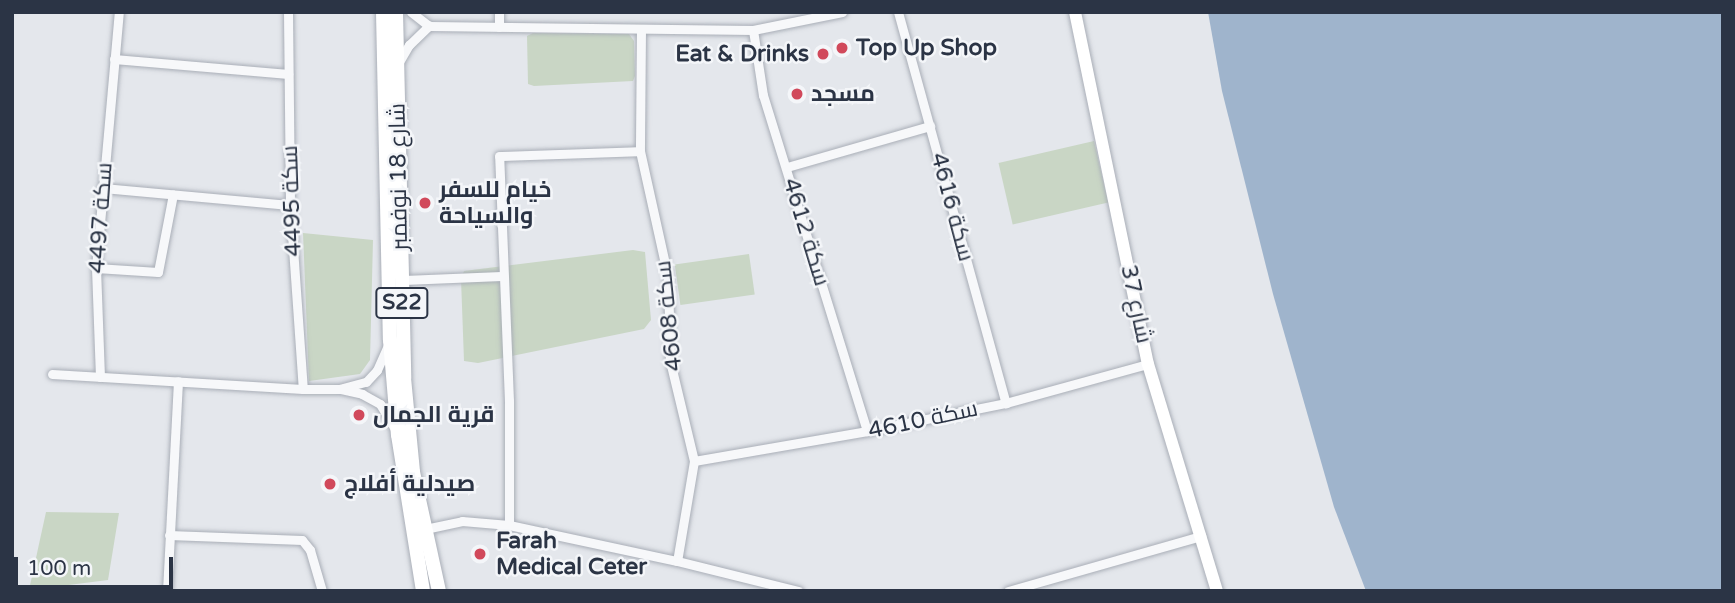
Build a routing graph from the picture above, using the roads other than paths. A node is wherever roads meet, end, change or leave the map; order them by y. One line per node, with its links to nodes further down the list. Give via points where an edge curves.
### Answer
1 (119, 12): 14 (street, سكة 4497)
2 (288, 12): 16 (street, سكة 4495)
3 (383, 12): 26 (main road, شارع 18 نوفمبر / S22)
4 (396, 12): 15 (main road, شارع 18 نوفمبر / S22)
5 (411, 12): 10 (street)
6 (499, 12): 11 (street)
7 (898, 12): 17 (street, سكة 4616)
8 (1074, 12): 27 (street, شارع 37)
9 (837, 13): 13 (street)
10 (429, 26): 11 (street); 15 (street, via 409,45)
11 (499, 27): 12 (street)
12 (641, 29): 13 (street); 18 (street, سكة 4608)
13 (753, 30): 19 (street, سكة 4612, via 763,95)
14 (114, 59): 16 (street); 20 (street, سكة 4497)
15 (397, 69): 25 (main road, شارع 18 نوفمبر / S22)
16 (288, 74): 22 (street, سكة 4495)
17 (930, 126): 19 (street); 33 (street, سكة 4616)
18 (640, 150): 24 (street, via 499,156); 36 (street, سكة 4608, via 668,277 670,360)
19 (787, 167): 34 (street, سكة 4612)
20 (102, 188): 21 (street); 23 (street, سكة 4497)
21 (173, 194): 22 (street); 23 (street, via 158,272)
22 (290, 205): 32 (street, سكة 4495)
23 (96, 268): 29 (street, سكة 4497)
24 (503, 276): 25 (street); 37 (street)
25 (402, 280): 38 (main road, شارع 18 نوفمبر / S22, via 408,422)
26 (390, 340): 31 (street, via 377,370 366,382); 35 (main road, شارع 18 نوفمبر / S22)
27 (1148, 364): 33 (street, سكة 4610); 40 (street, شارع 37)
28 (52, 374): 29 (street)
29 (100, 377): 30 (street)
30 (178, 382): 32 (street); 39 (street)
31 (339, 389): 32 (street); 35 (street, via 380,404)
32 (303, 390)
33 (1006, 402): 34 (street, سكة 4610)
34 (867, 431): 36 (street, سكة 4610)
35 (398, 435): 44 (main road, شارع 18 نوفمبر / S22)
36 (694, 461): 41 (street, سكة 4608)
37 (509, 524): 38 (street, via 462,521); 41 (street)
38 (425, 529): 45 (main road, شارع 18 نوفمبر / S22)
39 (169, 535): 42 (street); 43 (street, via 302,540 310,550)
40 (1201, 536): 47 (street); 48 (street, شارع 37)
41 (677, 561): 46 (street)
42 (167, 591)
43 (322, 591)
44 (423, 591)
45 (439, 591)
46 (798, 591)
47 (1009, 591)
48 (1217, 591)

